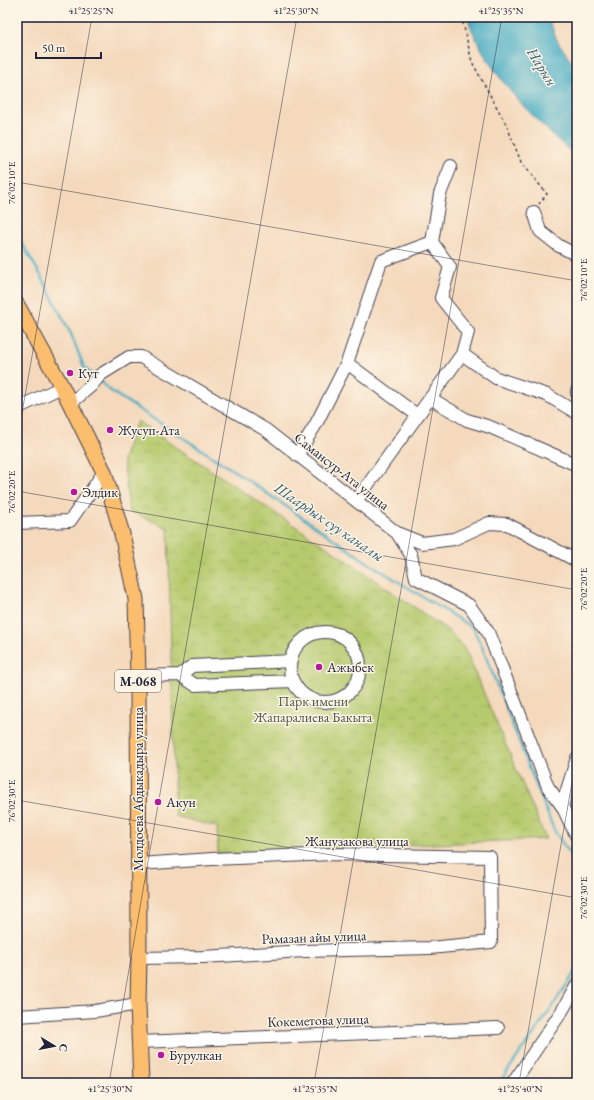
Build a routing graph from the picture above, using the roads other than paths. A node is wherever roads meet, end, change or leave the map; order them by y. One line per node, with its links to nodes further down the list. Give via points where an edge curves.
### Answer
1 (451, 166): 3 (street, via 440,194)
2 (534, 212): 4 (street, via 540,231 559,246)
3 (432, 242): 6 (street, via 450,267 441,298 468,332); 7 (street, via 381,261)
4 (577, 255)
5 (17, 305): 8 (main road, Молдоева Абдыкадыра улица / М-068)
6 (462, 354): 9 (street); 12 (street, via 496,378 547,395)
7 (347, 363): 13 (street); 14 (street)
8 (62, 387): 10 (main road, Молдоева Абдыкадыра улица / М-068); 11 (street)
9 (430, 398): 13 (street); 15 (street, via 467,420 490,426)
10 (70, 404): 14 (street, Самансур-Ата улица, via 100,375 129,357 141,357 266,430); 16 (main road, Молдоева Абдыкадыра улица / М-068)
11 (17, 408)
12 (577, 413)
13 (418, 415): 17 (street)
14 (297, 455): 17 (street, Самансур-Ата улица)
15 (577, 465)
16 (104, 472): 18 (street, via 70,521); 23 (main road, Молдоева Абдыкадыра улица / М-068, via 122,534 136,599)
17 (356, 501): 19 (street, Самансур-Ата улица)
18 (17, 523)
19 (397, 533): 20 (street, Самансур-Ата улица, via 422,543 454,539 489,523 507,524); 26 (street, via 411,555 416,578 469,605 488,632 548,787)
20 (577, 561)
21 (291, 661): 22 (street, via 192,666); 24 (street); 24 (street, via 299,644 307,637 326,632 345,638 357,653 360,663 360,673 351,691 334,701 314,700 298,689)
22 (180, 675): 23 (street); 24 (street, via 195,685)
23 (138, 676): 28 (main road, Молдоева Абдыкадыра улица / М-068)
24 (293, 681)
25 (577, 758): 26 (street)
26 (562, 806): 27 (street)
27 (577, 837)
28 (138, 864): 29 (street, Жанузакова улица, via 333,854 490,857); 30 (main road, Молдоева Абдыкадыра улица / М-068)
29 (491, 942): 30 (street, Рамазан айы улица, via 430,948)
30 (139, 958): 32 (main road, Молдоева Абдыкадыра улица / М-068)
31 (577, 985): 37 (street)
32 (138, 1004): 33 (street, via 95,1011); 35 (main road, Молдоева Абдыкадыра улица / М-068)
33 (17, 1016)
34 (498, 1028): 35 (street, Кокеметова улица)
35 (139, 1042): 36 (main road, Молдоева Абдыкадыра улица / М-068)
36 (140, 1083)
37 (513, 1083)

